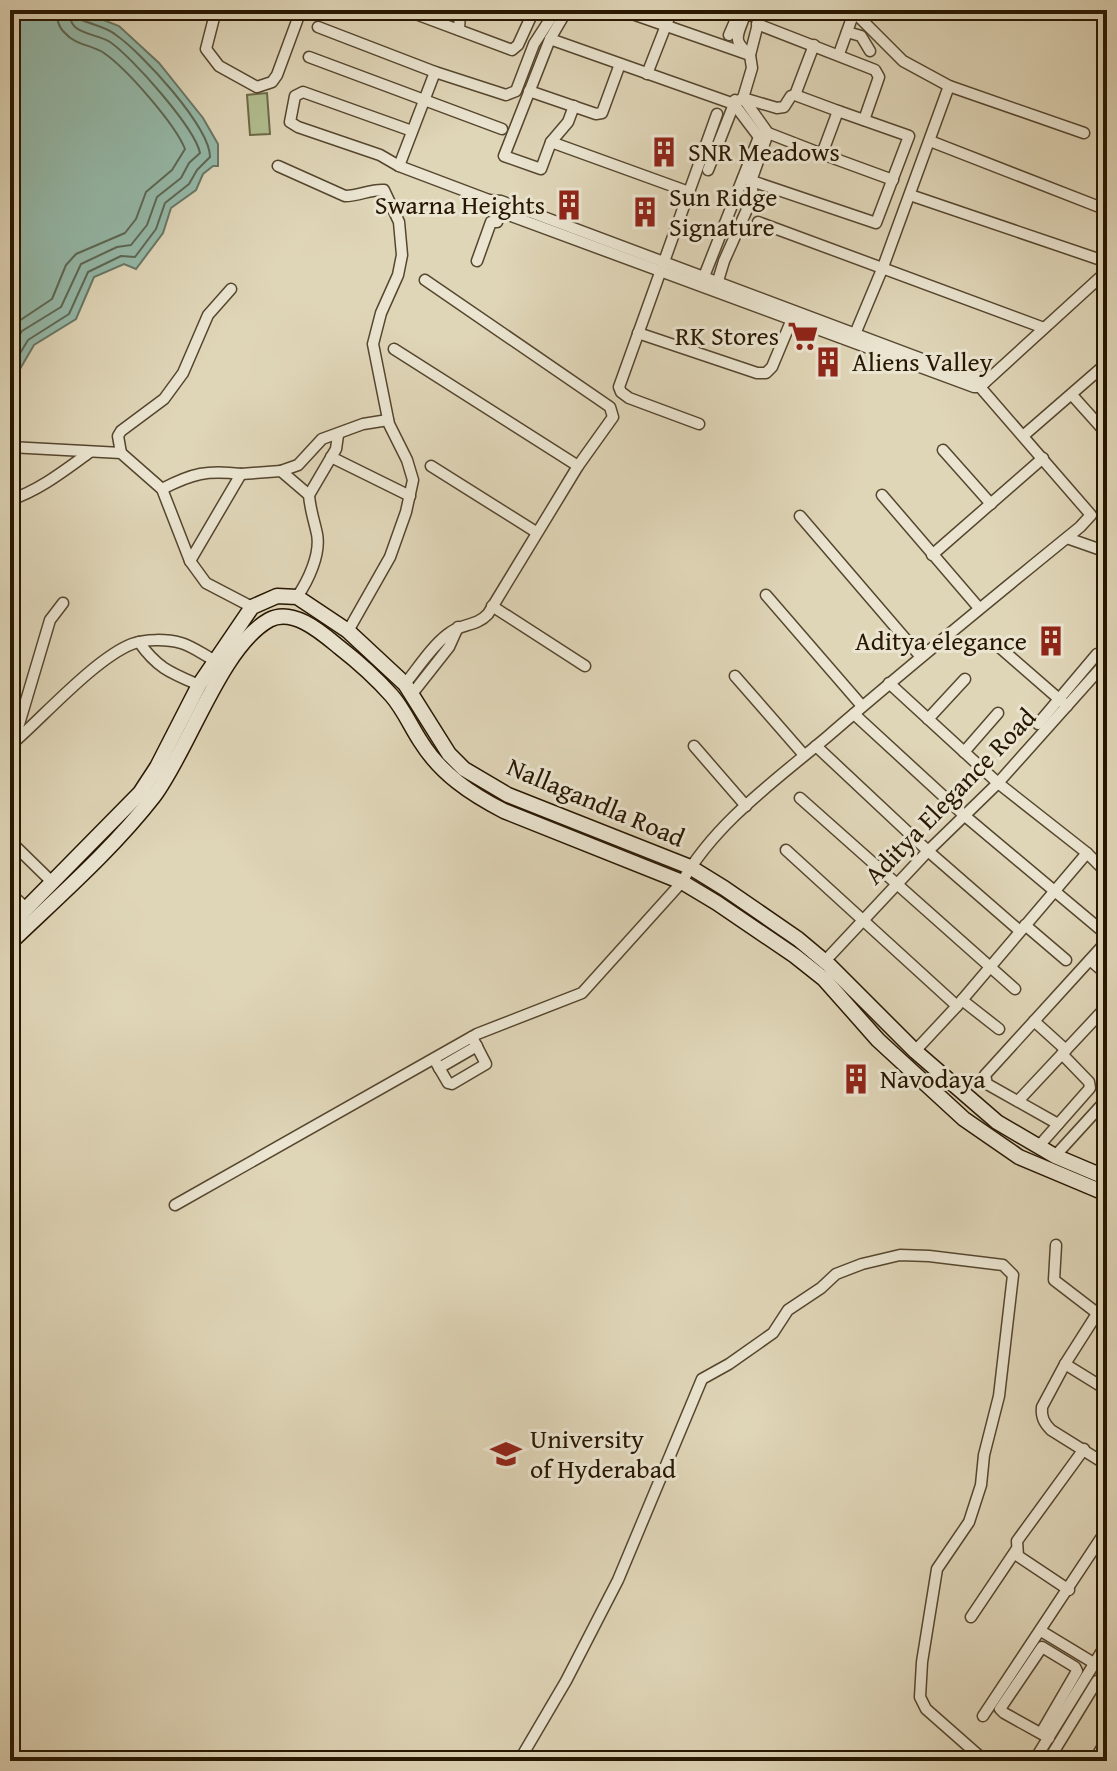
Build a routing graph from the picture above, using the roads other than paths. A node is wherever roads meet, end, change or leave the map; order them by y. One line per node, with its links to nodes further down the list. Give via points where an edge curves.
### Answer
1 (216, 10): 2 (street, via 206,49 219,66 257,87 277,75)
2 (301, 10)
3 (405, 10): 15 (street)
4 (460, 10): 15 (street)
5 (534, 10): 15 (street, via 512,50)
6 (556, 10): 26 (street, via 511,94)
7 (567, 10): 18 (street)
8 (621, 10): 12 (street)
9 (672, 10): 12 (street)
10 (853, 11): 17 (street); 28 (street, via 903,61)
11 (759, 15): 16 (street, via 739,12); 19 (street); 23 (street)
12 (663, 18): 23 (street); 27 (street)
13 (743, 20): 23 (street, via 736,38)
14 (318, 27): 26 (street)
15 (459, 30)
16 (729, 35)
17 (850, 36): 20 (street, via 861,36); 21 (street); 25 (street, via 865,56)
18 (550, 39): 24 (street); 29 (street)
19 (814, 45): 21 (street); 30 (street)
20 (870, 51)
21 (839, 54): 25 (street)
22 (309, 57): 31 (street)
23 (750, 58): 32 (street, via 752,68)
24 (620, 64): 27 (street); 33 (street, via 602,113)
25 (861, 64): 36 (street, via 879,77)
26 (435, 72): 31 (street)
27 (647, 74): 32 (street)
28 (949, 86): 39 (street); 41 (street)
29 (529, 91): 33 (street); 42 (street, via 504,156 541,169)
30 (795, 95): 32 (street, via 777,108); 34 (street)
31 (424, 100): 37 (street); 38 (street)
32 (738, 101): 40 (street); 46 (street)
33 (574, 106): 42 (street)
34 (838, 111): 36 (street); 43 (street)
35 (717, 114): 49 (street)
36 (864, 120): 48 (street, via 909,136)
37 (502, 129)
38 (412, 131): 45 (street); 45 (street, via 303,92 295,96 292,124)
39 (1084, 133)
40 (764, 135): 43 (street); 47 (street)
41 (930, 141): 50 (street); 52 (street)
42 (551, 142): 49 (street)
43 (822, 154): 48 (street)
44 (278, 166): 72 (street, via 345,196 384,190 399,222 398,275 372,339)
45 (399, 166): 51 (street)
46 (708, 170)
47 (747, 180): 48 (street, via 874,224); 60 (street); 62 (street, via 753,196)
48 (893, 180)
49 (689, 192): 58 (street)
50 (910, 195): 56 (street); 57 (street)
51 (489, 200): 53 (street); 58 (street)
52 (1102, 208)
53 (501, 212): 55 (street, via 497,222 491,222); 58 (street, via 512,222)
54 (758, 222): 57 (street)
55 (477, 261)
56 (1107, 262)
57 (883, 267): 65 (street); 67 (street)
58 (662, 268): 60 (street); 64 (street); 66 (street)
59 (1107, 271): 65 (street)
60 (703, 279): 62 (street)
61 (425, 280): 84 (street, via 610,407 613,417)
62 (717, 284): 67 (street)
63 (231, 289): 80 (street, via 208,315 183,373 164,399 121,431)
64 (792, 319): 66 (street, via 766,373); 70 (street)
65 (1044, 328): 70 (street)
66 (638, 333): 73 (street, via 620,380 621,392)
67 (855, 334): 70 (street)
68 (394, 349): 84 (street)
69 (1107, 363): 71 (street)
70 (976, 382): 76 (street)
71 (1072, 395): 74 (street); 76 (street)
72 (388, 420): 75 (street); 90 (street, via 413,474)
73 (699, 424)
74 (1107, 434)
75 (338, 435): 81 (street); 85 (street, via 322,439 298,465)
76 (1023, 436): 82 (street)
77 (10, 447): 79 (street)
78 (943, 450): 92 (street)
79 (90, 452): 80 (street); 91 (street)
80 (121, 453): 87 (street)
81 (331, 457): 88 (street); 90 (street)
82 (1043, 458): 92 (street); 95 (street, via 1091,515)
83 (431, 466): 94 (street)
84 (578, 466): 94 (street)
85 (281, 471): 86 (street); 88 (street)
86 (241, 474): 87 (street, via 191,474); 98 (street)
87 (162, 489): 98 (street)
88 (309, 495): 100 (street, via 318,537 313,565)
89 (882, 495): 97 (street)
90 (410, 496): 105 (street, via 393,559)
91 (10, 500)
92 (991, 504): 97 (street)
93 (800, 516): 109 (street)
94 (536, 532): 102 (street)
95 (1067, 538): 96 (street); 104 (street)
96 (1107, 552)
97 (932, 555): 104 (street)
98 (190, 561): 103 (street, via 206,583)
99 (766, 595): 119 (street)
100 (297, 597): 103 (main road, via 277,596); 105 (main road, Nallagandla Road)
101 (63, 603): 125 (street, via 50,620)
102 (492, 606): 112 (street); 117 (street, via 476,625 446,634)
103 (252, 607): 110 (main road, Nallagandla Road)
104 (979, 608): 109 (street)
105 (348, 631): 117 (main road, Nallagandla Road)
106 (139, 642): 110 (street, via 184,643); 116 (street, via 156,664); 125 (street, via 109,658)
107 (997, 645): 118 (street)
108 (1097, 654): 118 (street)
109 (921, 657): 115 (street)
110 (214, 660): 116 (main road, Nallagandla Road)
111 (1107, 661): 118 (street, Aditya Elegance Road)
112 (585, 666)
113 (735, 676): 127 (street)
114 (965, 679): 121 (street)
115 (889, 683): 119 (street); 121 (street)
116 (199, 685): 128 (main road, Nallagandla Road)
117 (408, 689): 137 (main road, Nallagandla Road, via 464,769 508,795)
118 (1065, 700): 122 (street); 129 (street, Aditya Elegance Road)
119 (858, 710): 124 (street); 132 (street)
120 (998, 713): 126 (street)
121 (928, 719): 126 (street)
122 (1038, 724)
123 (694, 746): 131 (street)
124 (816, 746): 127 (street); 135 (street)
125 (12, 747)
126 (964, 752): 129 (street)
127 (804, 755): 131 (street)
128 (162, 771): 139 (main road, Nallagandla Road); 140 (main road, Nallagandla Road, via 234,653 270,620 293,618 340,648 388,693 421,742 455,781 477,797); 150 (main road, Nallagandla Road, via 142,810 108,849)
129 (998, 783): 132 (street, Aditya Elegance Road); 136 (street)
130 (800, 798): 141 (street)
131 (746, 806): 137 (street)
132 (965, 816): 135 (street, Aditya Elegance Road); 142 (street)
133 (10, 841): 139 (street)
134 (786, 850): 145 (street)
135 (928, 851): 141 (street, Aditya Elegance Road); 147 (street)
136 (1087, 853): 138 (street); 142 (street)
137 (690, 867): 140 (street); 153 (main road, Nallagandla Road)
138 (1107, 873)
139 (52, 882): 144 (main road, Nallagandla Road)
140 (682, 882): 161 (street, via 582,993); 173 (main road, Nallagandla Road, via 824,979 878,1040 964,1119 1019,1157)
141 (896, 885): 145 (street, Aditya Elegance Road); 154 (street)
142 (1054, 890): 147 (street); 148 (street)
143 (10, 893): 144 (street)
144 (27, 909): 146 (main road, Nallagandla Road)
145 (863, 919): 153 (street, Aditya Elegance Road); 157 (street)
146 (10, 925)
147 (1023, 928): 151 (street); 154 (street)
148 (1101, 930)
149 (1107, 941): 152 (street)
150 (10, 943)
151 (1066, 960)
152 (1090, 960): 155 (street); 159 (street)
153 (825, 961): 162 (main road, Nallagandla Road)
154 (990, 967): 156 (street); 157 (street)
155 (1107, 975)
156 (1015, 989)
157 (960, 1003): 160 (street); 162 (street)
158 (1107, 1006): 163 (street)
159 (1034, 1021): 163 (street); 168 (street, via 985,1075 987,1084)
160 (999, 1029)
161 (475, 1042): 164 (street); 164 (street, via 486,1064 452,1084)
162 (915, 1051): 166 (main road, Nallagandla Road)
163 (1064, 1052): 168 (street); 169 (street, via 1090,1088)
164 (436, 1063): 174 (street)
165 (981, 1087): 166 (street)
166 (970, 1099): 170 (main road, Nallagandla Road)
167 (1107, 1099): 171 (street)
168 (1018, 1101): 169 (street)
169 (1058, 1124): 170 (street)
170 (1038, 1147): 171 (main road, Nallagandla Road)
171 (1055, 1156): 172 (main road, Nallagandla Road)
172 (1107, 1178)
173 (1107, 1194)
174 (175, 1205)
175 (1056, 1245): 177 (street, via 1054,1280)
176 (1107, 1298): 177 (street)
177 (1097, 1313): 178 (street)
178 (1065, 1364): 179 (street); 180 (street, via 1041,1414 1051,1430)
179 (1107, 1390)
180 (1084, 1449): 181 (street); 183 (street, via 1017,1541)
181 (1107, 1465)
182 (1107, 1529): 184 (street)
183 (1016, 1550): 184 (street); 185 (street)
184 (1069, 1590): 186 (street)
185 (971, 1617)
186 (1041, 1631): 188 (street); 191 (street)
187 (1107, 1643): 188 (street)
188 (1095, 1664): 189 (street); 192 (street)
189 (1107, 1671)
190 (1107, 1684): 197 (street, via 1097,1681)
191 (983, 1716)
192 (1045, 1736): 192 (street, via 1000,1709 1042,1647 1077,1671); 196 (street)
193 (1107, 1739): 198 (street)
194 (519, 1761): 195 (street, via 618,1580 702,1379 773,1333 788,1310 836,1274 914,1255 984,1260 1003,1265 1013,1275 999,1396 981,1485 969,1522 937,1569 922,1662 920,1697 926,1709)
195 (985, 1761)
196 (1034, 1761)
197 (1048, 1761)
198 (1094, 1761)

